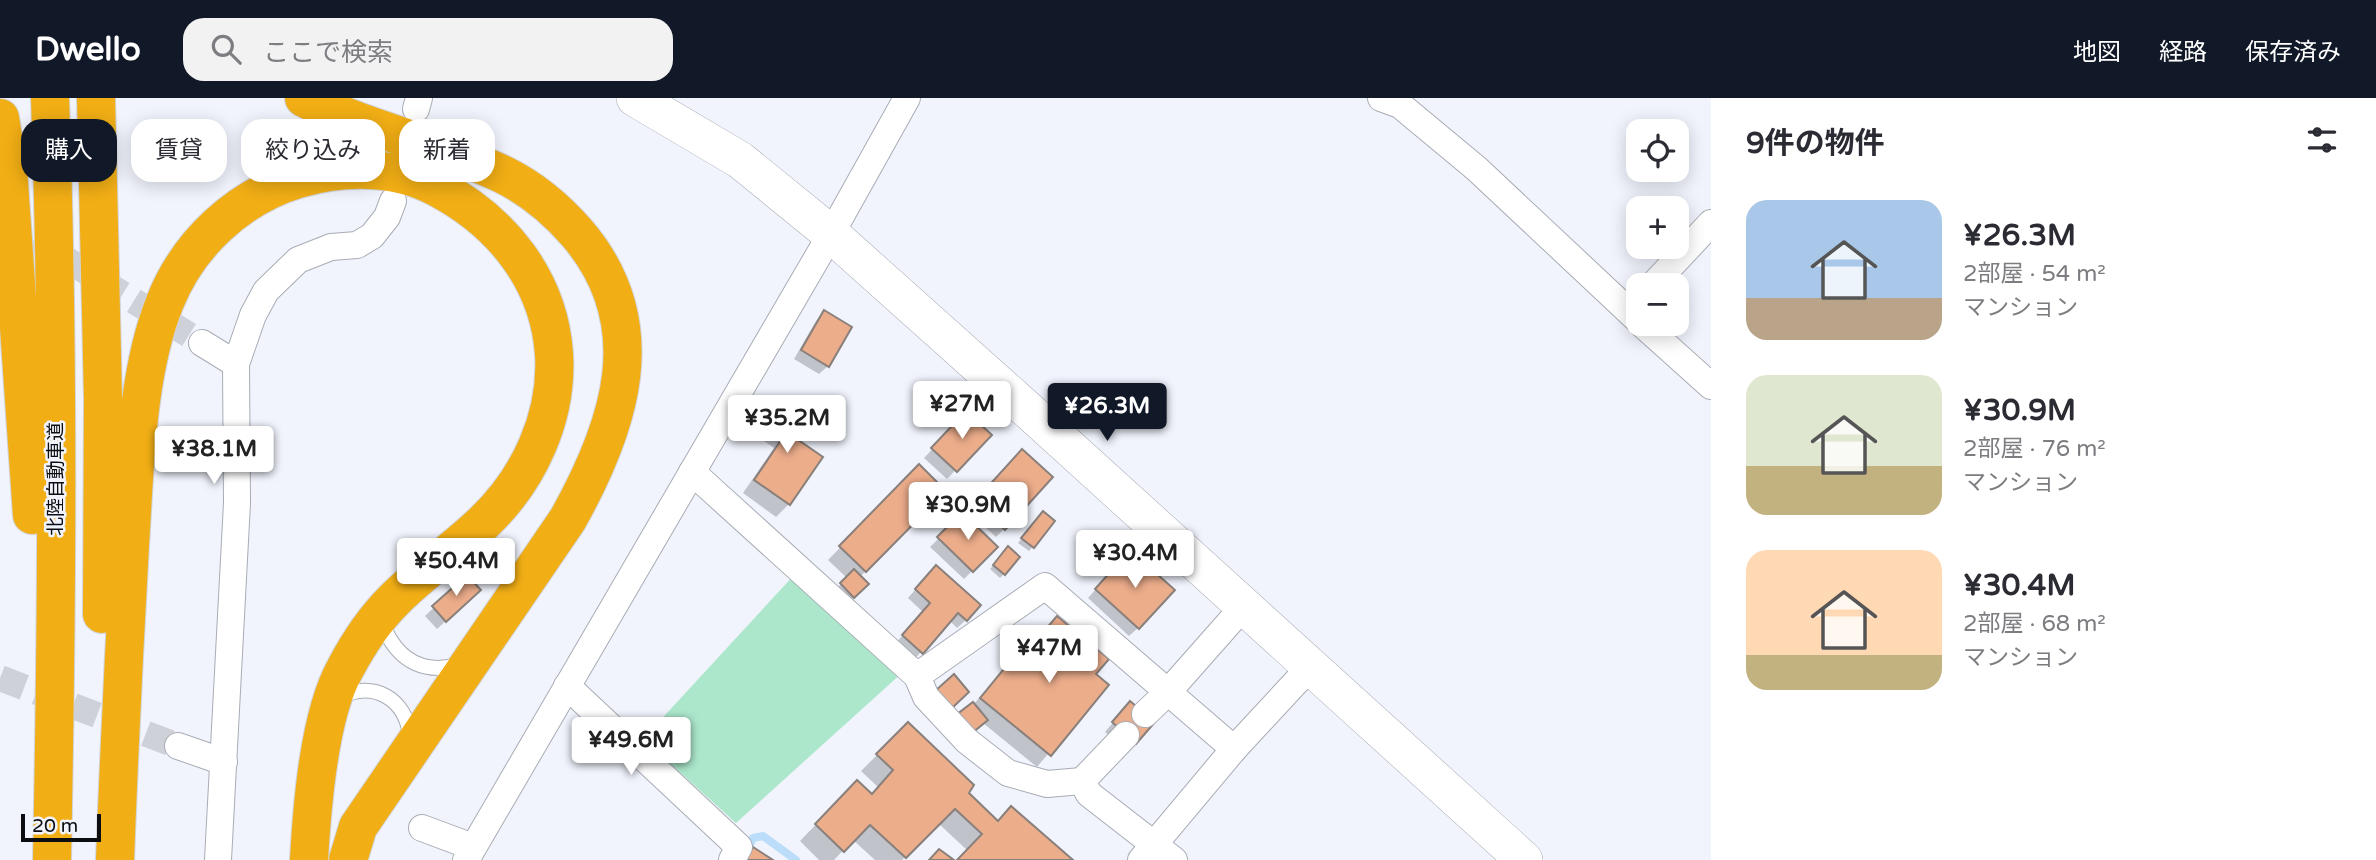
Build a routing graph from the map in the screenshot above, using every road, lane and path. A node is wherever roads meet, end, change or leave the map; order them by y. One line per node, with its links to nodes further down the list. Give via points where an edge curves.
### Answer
1 (50, 98): 36 (highway, 北陸自動車道, via 56,419)
2 (96, 98): 37 (highway, via 103,399)
3 (303, 98): 20 (highway, via 503,175 536,193 589,248 617,308 623,335 623,377 607,438 568,519)
4 (635, 98): 10 (street, via 740,160)
5 (907, 98): 10 (street)
6 (1381, 98): 12 (street, via 1400,105 1477,169)
7 (0, 118): 36 (highway, via 8,168 31,491)
8 (393, 201): 15 (street, via 372,236 356,245 331,247 298,260 266,290)
9 (1711, 223): 11 (street)
10 (831, 234): 17 (street); 19 (street)
11 (1664, 273)
12 (1626, 304)
13 (1660, 336): 16 (street)
14 (202, 343): 15 (street)
15 (236, 365): 31 (street, via 237,503)
16 (1711, 386)
17 (692, 472): 22 (street); 23 (street)
18 (394, 600): 20 (lane, via 385,630 393,647 407,659 430,668 459,665); 25 (highway, via 343,672); 38 (highway, via 486,520 532,459 553,388 548,319 517,252 466,202 430,183 387,171 320,172 259,194 206,237 166,300 151,345 133,496)
19 (1244, 606): 21 (street); 24 (street)
20 (478, 650): 29 (highway)
21 (1310, 667): 30 (street); 43 (street)
22 (917, 676): 24 (street, via 1045,586); 32 (street, via 926,697 959,733 1008,773 1047,784)
23 (567, 686): 34 (street); 42 (street, via 739,846)
24 (1168, 692): 26 (street); 30 (street)
25 (328, 714): 29 (lane, via 341,697 363,690 384,695 401,707); 40 (highway)
26 (1145, 714)
27 (1126, 735): 32 (street)
28 (178, 746): 31 (street)
29 (411, 749): 41 (highway, via 358,827)
30 (1234, 749): 35 (street)
31 (224, 762): 39 (street)
32 (1082, 781): 35 (street, via 1089,793)
33 (422, 828): 34 (street)
34 (469, 853)
35 (1156, 855)
36 (51, 860)
37 (99, 860)
38 (115, 860)
39 (218, 860)
40 (309, 860)
41 (348, 860)
42 (732, 860)
43 (1524, 860)

